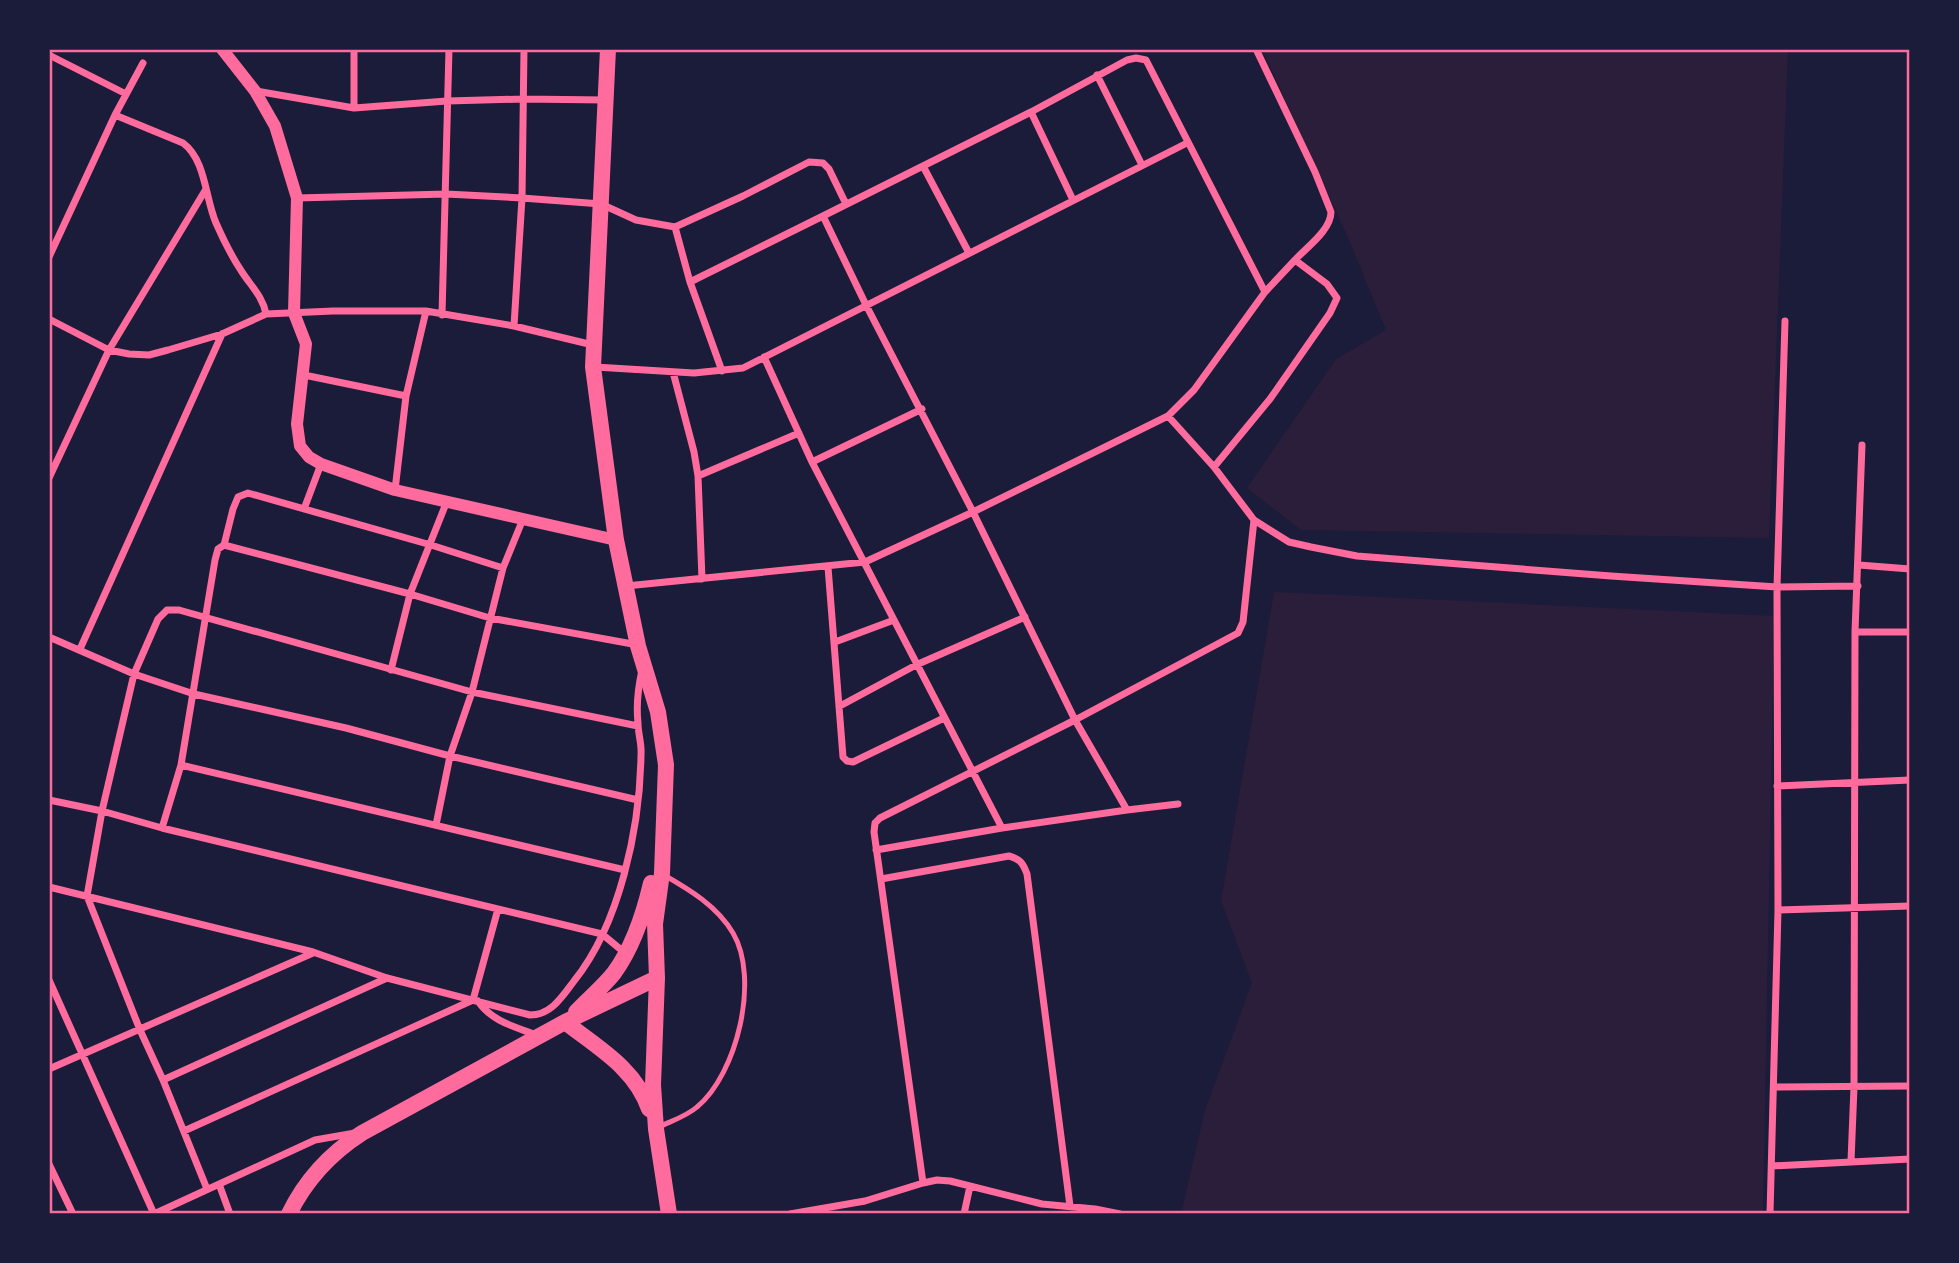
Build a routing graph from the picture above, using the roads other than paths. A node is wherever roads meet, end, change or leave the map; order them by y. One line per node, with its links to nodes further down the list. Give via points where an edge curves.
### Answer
1 (222, 49): 10 (street)
2 (354, 49): 15 (street)
3 (449, 49): 14 (street)
4 (524, 49): 12 (street)
5 (608, 49): 13 (main road)
6 (1256, 49): 32 (street, via 1331,212 1327,226)
7 (49, 55): 11 (street)
8 (143, 63): 11 (street)
9 (1097, 75): 16 (street); 18 (street, via 1136,58 1146,60); 19 (street)
10 (255, 91): 15 (street); 23 (street, via 275,125)
11 (126, 94): 17 (street)
12 (523, 99): 13 (street); 14 (street); 24 (street)
13 (605, 100): 26 (main road)
14 (447, 101): 15 (street); 22 (street)
15 (354, 108)
16 (1031, 112): 20 (street); 25 (street)
17 (115, 115): 21 (street, via 191,149); 31 (street)
18 (1187, 144): 19 (street); 34 (street)
19 (1142, 165): 25 (street)
20 (923, 166): 27 (street); 30 (street)
21 (206, 189): 38 (street, via 215,221); 45 (street)
22 (446, 194): 23 (street); 24 (street); 39 (street)
23 (297, 198): 37 (street)
24 (522, 198): 26 (street); 42 (street)
25 (1073, 200): 30 (street)
26 (601, 204): 29 (street, via 636,220); 44 (main road)
27 (846, 204): 28 (street); 29 (street, via 829,169 817,161 809,162)
28 (823, 216): 33 (street); 35 (street)
29 (675, 227): 33 (street)
30 (969, 253): 35 (street)
31 (49, 257)
32 (1295, 260): 34 (street); 58 (street, via 1327,284 1337,298 1335,305 1270,399)
33 (690, 282): 48 (street)
34 (1265, 292): 53 (street, via 1194,390)
35 (866, 305): 46 (street); 52 (street)
36 (426, 311): 37 (street); 39 (street); 51 (street)
37 (294, 313): 38 (street); 50 (street, via 306,344)
38 (266, 314): 43 (street)
39 (442, 315): 42 (street)
40 (49, 319): 45 (street)
41 (1785, 321): 78 (street)
42 (513, 326): 44 (street)
43 (222, 334): 45 (street, via 149,355); 89 (street)
44 (594, 346): 47 (main road)
45 (109, 350): 60 (street)
46 (764, 357): 48 (street, via 743,368); 54 (street)
47 (593, 367): 49 (street); 67 (main road)
48 (722, 371): 49 (street)
49 (673, 372): 59 (street)
50 (303, 375): 51 (street); 57 (street, via 297,424 300,446)
51 (406, 396): 61 (street)
52 (922, 409): 56 (street); 64 (street)
53 (1168, 416): 58 (street); 64 (street)
54 (799, 433): 56 (street); 59 (street)
55 (1862, 444): 71 (street)
56 (812, 462): 70 (street)
57 (321, 464): 61 (street); 63 (street)
58 (1214, 467): 66 (street)
59 (698, 476): 75 (street)
60 (49, 478)
61 (395, 490): 62 (street)
62 (447, 500): 65 (street); 69 (street)
63 (304, 509): 68 (street, via 248,493 239,497); 69 (street)
64 (973, 512): 70 (street); 81 (street)
65 (523, 519): 67 (street); 73 (street)
66 (1254, 520): 78 (street, via 1289,542 1357,556); 98 (street, via 1238,633)
67 (616, 540): 76 (main road)
68 (224, 545): 79 (street); 80 (street, via 215,560)
69 (431, 545): 73 (street); 79 (street)
70 (865, 562): 72 (street); 83 (street)
71 (1858, 565): 74 (street); 77 (street)
72 (828, 566): 75 (street); 87 (street)
73 (503, 568): 82 (street)
74 (1910, 569)
75 (702, 579): 76 (street)
76 (626, 586): 88 (main road)
77 (1857, 586): 78 (street); 84 (street)
78 (1777, 587): 105 (street)
79 (410, 594): 82 (street); 92 (street)
80 (205, 617): 92 (street); 93 (street, via 167,610 158,619); 95 (street)
81 (1025, 617): 91 (street); 98 (street)
82 (490, 618): 88 (street); 94 (street)
83 (894, 620): 87 (street); 91 (street)
84 (1855, 632): 85 (street); 104 (street)
85 (1910, 632)
86 (49, 637): 89 (street)
87 (835, 642): 96 (street)
88 (639, 646): 90 (main road)
89 (80, 649): 93 (street)
90 (643, 662): 99 (street); 114 (main road, via 658,712 666,765)
91 (916, 665): 96 (street); 97 (street)
92 (391, 670): 94 (street)
93 (134, 674): 95 (street); 110 (street)
94 (472, 692): 99 (street); 100 (street)
95 (194, 694): 100 (street); 101 (street)
96 (840, 706): 97 (street, via 843,757 853,762)
97 (944, 718): 102 (street)
98 (1075, 720): 102 (street); 109 (street)
99 (638, 726): 107 (street, via 642,755)
100 (450, 756): 107 (street); 111 (street)
101 (181, 765): 111 (street); 112 (street)
102 (972, 770): 113 (street); 115 (street, via 880,818 875,823)
103 (1910, 780): 104 (street)
104 (1856, 782): 105 (street); 122 (street)
105 (1777, 786): 124 (street)
106 (49, 800): 110 (street)
107 (638, 800): 116 (street)
108 (1178, 804): 109 (street)
109 (1127, 810): 113 (street)
110 (103, 811): 112 (street); 120 (street)
111 (436, 825): 116 (street)
112 (162, 828): 123 (street)
113 (1002, 828): 115 (street)
114 (663, 836): 117 (main road); 127 (main road, via 646,906)
115 (876, 850): 118 (street)
116 (625, 870): 125 (street)
117 (662, 873): 129 (main road, via 655,924); 141 (lane, via 696,894 735,936 744,991 733,1053 721,1078 696,1108)
118 (881, 879): 148 (street); 153 (street, via 1009,856 1024,864)
119 (49, 887): 120 (street)
120 (87, 896): 126 (street); 133 (street)
121 (1910, 906): 122 (street)
122 (1855, 908): 124 (street); 140 (street)
123 (498, 909): 125 (street); 131 (street)
124 (1778, 910): 139 (street)
125 (602, 934): 127 (street); 131 (street, via 581,973 544,1013 530,1015)
126 (313, 952): 128 (street); 133 (street)
127 (626, 953): 132 (main road, via 613,974)
128 (387, 978): 131 (street); 137 (street)
129 (657, 978): 132 (main road); 141 (main road)
130 (49, 980): 135 (street)
131 (475, 1000): 134 (street, via 500,1021); 142 (street)
132 (565, 1022): 134 (main road); 141 (main road, via 634,1079 645,1095)
133 (139, 1030): 135 (street); 137 (street)
134 (540, 1036): 143 (main road)
135 (83, 1055): 136 (street); 155 (street)
136 (49, 1069)
137 (163, 1080): 142 (street)
138 (1910, 1086): 140 (street)
139 (1774, 1087): 140 (street); 147 (street)
140 (1854, 1087): 145 (street)
141 (656, 1129): 158 (main road)
142 (184, 1132): 151 (street)
143 (362, 1133): 149 (street, via 315,1140); 157 (main road, via 316,1173)
144 (1910, 1160): 145 (street)
145 (1851, 1161): 147 (street)
146 (49, 1164): 154 (street)
147 (1772, 1166): 163 (street)
148 (923, 1183): 150 (street, via 950,1181); 159 (street, via 855,1203)
149 (219, 1184): 151 (street); 156 (street)
150 (970, 1186): 152 (street); 160 (street)
151 (207, 1189): 155 (street)
152 (1042, 1204): 153 (street); 161 (street)
153 (1070, 1206): 162 (street)
154 (73, 1214)
155 (154, 1214)
156 (230, 1214)
157 (289, 1214)
158 (669, 1214)
159 (790, 1214)
160 (964, 1214)
161 (1039, 1214)
162 (1119, 1214)
163 (1770, 1214)

